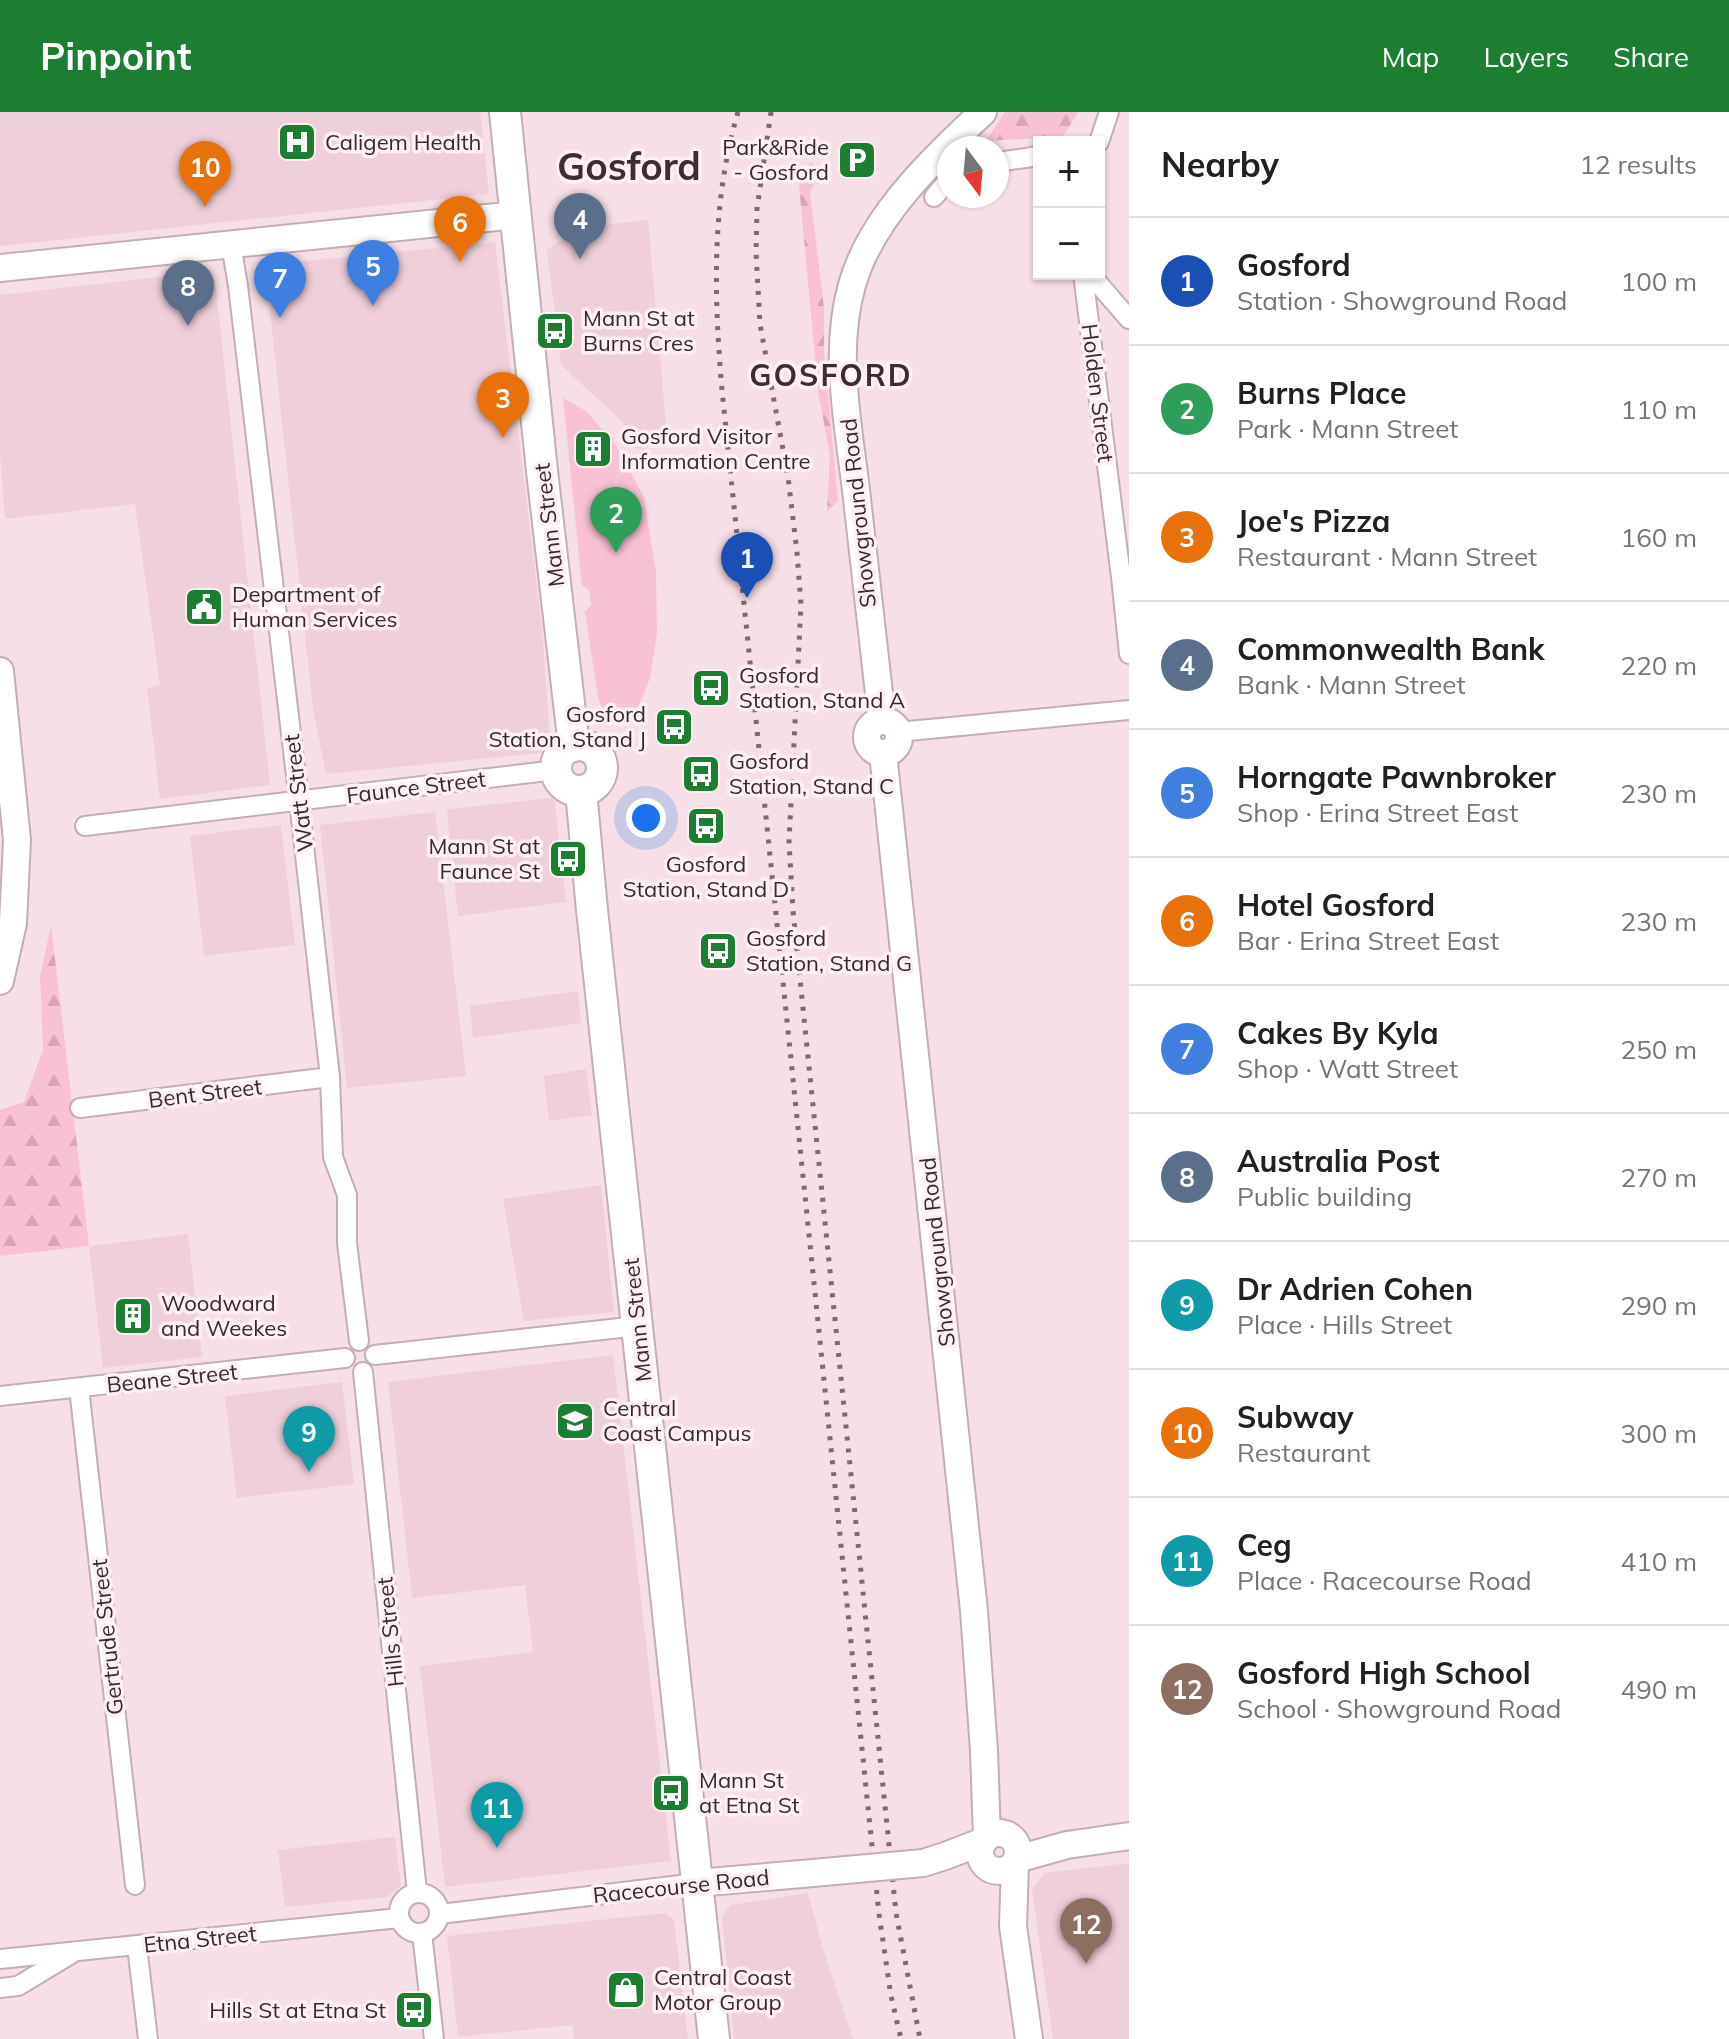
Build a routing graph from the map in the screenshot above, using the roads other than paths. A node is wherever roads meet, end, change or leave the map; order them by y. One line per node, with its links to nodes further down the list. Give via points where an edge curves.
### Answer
1 (505, 112): 9 (main road, Mann Street)
2 (983, 112): 18 (street, Showground Road, via 893,206 869,244 852,284 842,340)
3 (1109, 112): 4 (street)
4 (1101, 136)
5 (1033, 157): 6 (street)
6 (1009, 160)
7 (937, 193): 8 (street)
8 (934, 197)
9 (516, 215): 10 (street); 19 (main road, Mann Street)
10 (231, 244): 11 (street); 22 (street, Watt Street)
11 (0, 268)
12 (1084, 280): 15 (street, Holden Street)
13 (1095, 280): 14 (street)
14 (1129, 319)
15 (1129, 654)
16 (0, 671): 24 (street, via 17,840 13,923)
17 (1129, 710): 18 (street)
18 (890, 726): 35 (street, Showground Road, via 876,722 866,740 872,750 883,753 974,1611 984,1751)
19 (574, 746): 20 (main road, via 559,757); 21 (main road, via 596,752 602,765 599,780)
20 (556, 770): 21 (main road, via 561,784); 22 (street, Faunce Street)
21 (581, 791): 27 (main road, Mann Street)
22 (299, 801): 23 (street, Faunce Street); 25 (street, Watt Street)
23 (85, 826)
24 (0, 981)
25 (330, 1077): 26 (street, Bent Street); 28 (street, Watt Street, via 333,1157 347,1195)
26 (80, 1108)
27 (638, 1326): 29 (street); 36 (main road, Mann Street)
28 (359, 1341): 29 (street, via 372,1347); 30 (street, via 347,1349)
29 (375, 1355): 31 (street, via 374,1364)
30 (345, 1358): 31 (street, via 353,1371); 32 (street, Beane Street)
31 (363, 1372): 38 (street, Hills Street)
32 (79, 1388): 33 (street, Beane Street); 37 (street, Gertrude Street)
33 (0, 1396)
34 (1129, 1836): 35 (street, Racecourse Road)
35 (999, 1850): 36 (street, Racecourse Road, bridge, via 923,1863); 49 (street, Showground Road, via 1001,1892 1013,1926)
36 (697, 1883): 39 (street, Racecourse Road); 48 (main road, Mann Street)
37 (135, 1885)
38 (417, 1892): 39 (street, via 431,1896); 40 (street, via 402,1901)
39 (440, 1914): 41 (street, via 432,1929)
40 (399, 1918): 41 (street, via 410,1931); 42 (street, Etna Street)
41 (422, 1933): 47 (street)
42 (137, 1946): 43 (street, Etna Street); 46 (street)
43 (77, 1951): 44 (street, Etna Street); 45 (street, via 18,1986)
44 (0, 1959)
45 (0, 1988)
46 (148, 2039)
47 (434, 2039)
48 (714, 2039)
49 (1029, 2039)

